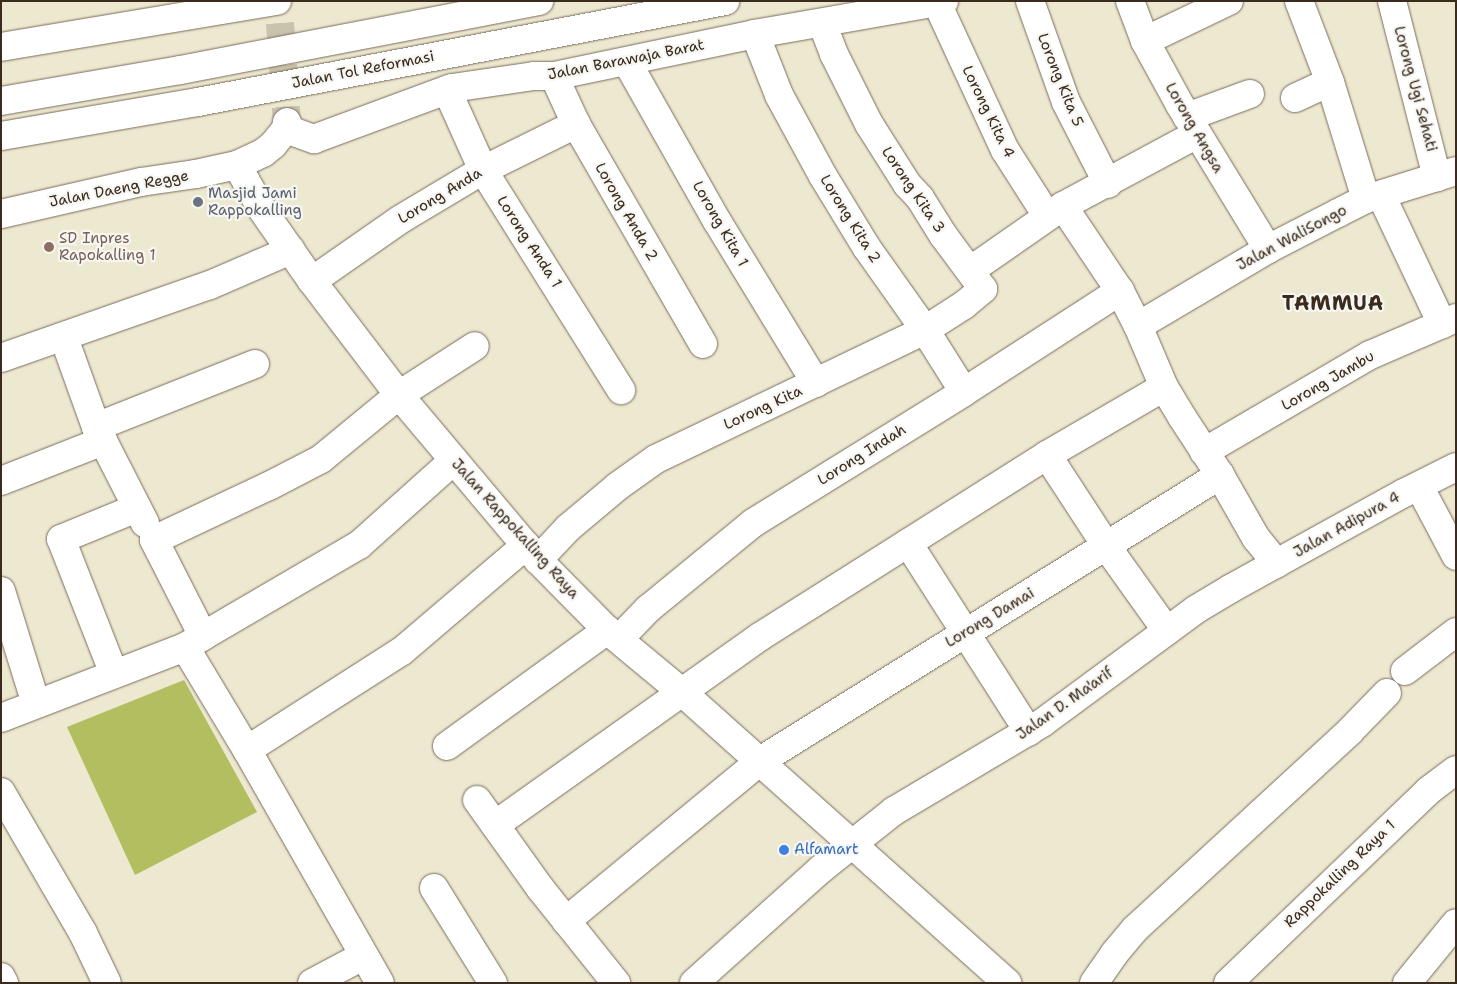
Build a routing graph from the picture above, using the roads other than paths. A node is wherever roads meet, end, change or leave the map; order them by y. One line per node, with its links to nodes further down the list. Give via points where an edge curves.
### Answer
1 (539, 1): 20 (main road)
2 (725, 1): 24 (main road, Jalan Tol Reformasi)
3 (1030, 1): 28 (main road, Lorong Kita 5, via 1066,102)
4 (1130, 1): 12 (main road, Lorong Angsa)
5 (1229, 1): 12 (main road)
6 (1392, 1): 27 (main road, Lorong Ugi Sehati)
7 (941, 2): 10 (main road, Jalan Barawaja Barat); 30 (main road, Lorong Kita 4, via 1005,150)
8 (1308, 3): 16 (main road)
9 (279, 8): 13 (main road)
10 (822, 23): 11 (main road, Jalan Barawaja Barat); 34 (main road, Lorong Kita 3, via 869,124 907,184)
11 (756, 34): 14 (main road, Jalan Barawaja Barat); 39 (main road, Lorong Kita 2, via 779,95 823,176 867,248)
12 (1145, 41): 23 (main road, Lorong Angsa)
13 (1, 47)
14 (627, 62): 15 (main road, Jalan Barawaja Barat); 45 (main road, Lorong Kita 1, via 717,221)
15 (554, 76): 17 (main road, Jalan Barawaja Barat, via 534,76); 21 (main road, Lorong Anda 2)
16 (1330, 82): 19 (main road); 29 (main road)
17 (447, 90): 22 (main road, Jalan Barawaja Barat, via 314,139); 26 (main road, Lorong Anda 1)
18 (1250, 94): 23 (main road)
19 (1294, 98)
20 (1, 101)
21 (576, 124): 26 (main road, Lorong Anda); 41 (main road, Lorong Anda 2)
22 (286, 126): 25 (main road, Jalan Daeng Regge, via 263,153)
23 (1192, 126): 28 (main road); 32 (main road, Lorong Angsa)
24 (1, 136)
25 (237, 164): 31 (main road, Jalan Daeng Regge); 33 (main road, Jalan Rappokalling Raya, via 261,208)
26 (483, 170): 35 (main road, Lorong Anda, via 401,219); 47 (main road, Lorong Anda 1)
27 (1447, 174): 29 (main road, Jalan WaliSongo)
28 (1108, 184): 30 (main road)
29 (1374, 197): 32 (main road, Jalan WaliSongo); 37 (main road)
30 (1055, 211): 34 (main road); 36 (main road, Lorong Kita 4)
31 (1, 214)
32 (1268, 249): 38 (main road, Jalan WaliSongo)
33 (291, 250): 35 (main road, Jalan Rappokalling Raya); 40 (main road, via 210,285)
34 (971, 270): 39 (main road, Lorong Kita, via 983,289)
35 (312, 281): 49 (main road, Jalan Rappokalling Raya)
36 (1120, 291): 38 (main road, Lorong Kita 4); 48 (main road, Lorong Indah)
37 (1449, 321): 51 (main road, Lorong Jambu, via 1370,356)
38 (1138, 326): 46 (main road, Lorong Kita 4)
39 (925, 330): 45 (main road, Lorong Kita); 48 (main road, Lorong Kita 2)
40 (64, 338): 43 (main road); 50 (main road)
41 (703, 344)
42 (475, 346): 49 (main road)
43 (1, 358)
44 (255, 364): 50 (main road)
45 (816, 383): 62 (main road, Lorong Kita, via 656,459)
46 (1164, 386): 51 (main road, Lorong Kita 4); 52 (main road)
47 (622, 390)
48 (964, 392): 69 (main road, Lorong Indah, via 753,523)
49 (398, 395): 53 (main road, Jalan Rappokalling Raya); 59 (main road, via 321,459)
50 (99, 434): 56 (main road); 58 (main road)
51 (1204, 452): 55 (main road, Lorong Kita 4)
52 (1047, 455): 60 (main road); 61 (main road)
53 (454, 460): 62 (main road, Jalan Rappokalling Raya); 70 (main road, via 360,545)
54 (1456, 467): 57 (main road, Jalan Adipura 4)
55 (1220, 475): 61 (main road, Lorong Damai); 64 (main road, Lorong Kita 4, via 1256,538)
56 (1, 481)
57 (1418, 486): 63 (main road); 64 (main road, Jalan Adipura 4)
58 (137, 508): 59 (main road); 72 (main road, via 61,539)
59 (154, 540): 70 (main road)
60 (908, 542): 68 (main road); 73 (main road, via 761,636)
61 (1107, 547): 66 (main road); 68 (main road, Lorong Damai)
62 (532, 553): 69 (main road, Jalan Rappokalling Raya); 79 (main road, Lorong Kita, via 402,651)
63 (1456, 556)
64 (1277, 564): 66 (main road, Jalan D. Ma'arif, via 1230,589)
65 (1, 591): 75 (main road)
66 (1167, 631): 77 (main road, Jalan D. Ma'arif)
67 (1456, 632): 71 (main road)
68 (965, 633): 77 (main road); 80 (main road, Lorong Damai)
69 (613, 634): 73 (main road, Jalan Rappokalling Raya); 78 (main road, Lorong Indah)
70 (194, 641): 72 (main road); 79 (main road)
71 (1405, 671)
72 (114, 674): 75 (main road)
73 (683, 692): 80 (main road, Jalan Rappokalling Raya); 84 (main road)
74 (1387, 693): 99 (main road, via 1135,929)
75 (36, 704): 76 (main road)
76 (1, 718)
77 (1028, 732): 85 (main road, Jalan D. Ma'arif, via 894,811)
78 (447, 746)
79 (247, 750): 89 (main road)
80 (760, 761): 85 (main road, Jalan Rappokalling Raya); 87 (main road, Lorong Damai)
81 (1456, 770): 100 (main road, Rappokalling Raya 1, via 1428,791)
82 (1, 792): 92 (main road, via 83,933)
83 (477, 800): 84 (main road)
84 (495, 825): 87 (main road)
85 (852, 842): 97 (main road, Jalan D. Ma'arif); 98 (main road, Jalan Rappokalling Raya)
86 (434, 888): 95 (main road)
87 (566, 921): 96 (main road)
88 (1456, 923): 101 (main road)
89 (364, 956): 93 (main road); 94 (main road)
90 (1, 977): 91 (main road)
91 (4, 983)
92 (107, 983)
93 (312, 983)
94 (380, 983)
95 (493, 983)
96 (616, 983)
97 (694, 983)
98 (1007, 983)
99 (1094, 983)
100 (1228, 983)
101 (1407, 983)

